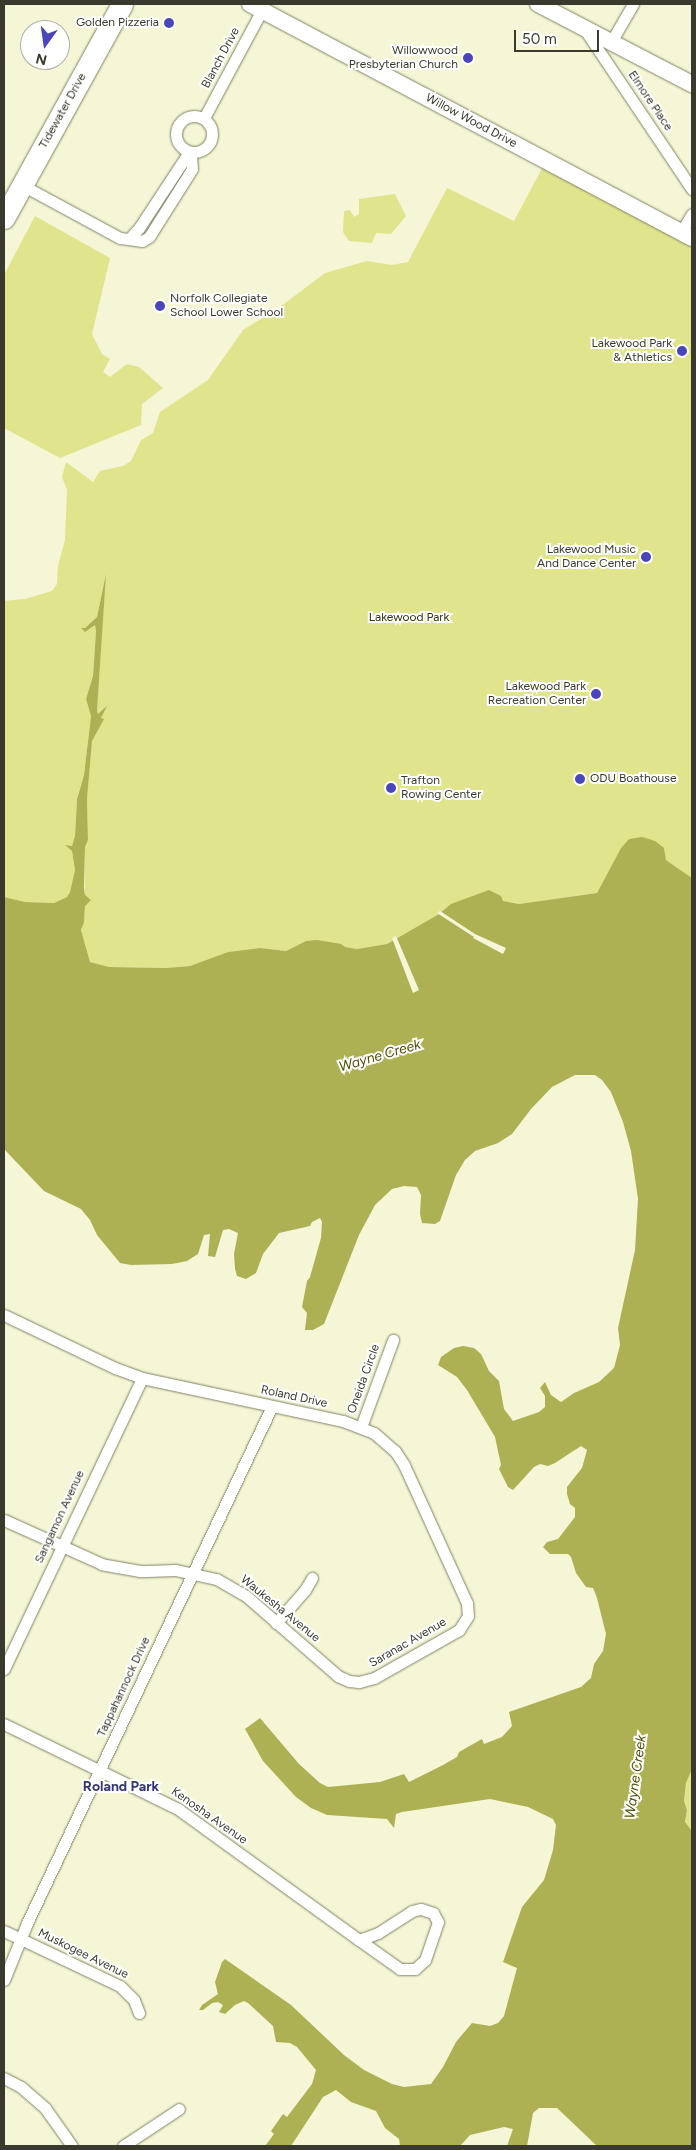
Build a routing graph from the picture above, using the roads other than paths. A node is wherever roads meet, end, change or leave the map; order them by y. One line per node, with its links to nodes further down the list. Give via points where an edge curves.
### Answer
1 (122, 4): 10 (highway, Tidewater Drive)
2 (538, 4): 5 (street)
3 (633, 4): 6 (street)
4 (256, 7): 8 (street, Blanch Drive); 14 (street, Willow Wood Drive)
5 (584, 28): 6 (street); 11 (street, Elmore Place)
6 (611, 42): 7 (street)
7 (692, 84)
8 (204, 118): 9 (street, via 212,128 212,140 204,150); 9 (street, via 192,116 177,127 178,143)
9 (190, 152): 10 (street, via 129,239 120,238)
10 (22, 185): 13 (highway, Tidewater Drive)
11 (692, 189)
12 (692, 214): 14 (street)
13 (4, 218)
14 (687, 235)
15 (4, 1315): 17 (street, Roland Drive)
16 (393, 1340): 19 (street, Oneida Circle)
17 (142, 1378): 18 (street, Roland Drive); 21 (street, Sangamon Avenue)
18 (272, 1406): 19 (street, Roland Drive); 22 (street, Tappahannock Drive)
19 (360, 1427): 25 (street, Roland Drive, via 383,1439 404,1465 467,1603)
20 (4, 1520): 21 (street, Waukesha Avenue)
21 (61, 1548): 22 (street, Waukesha Avenue, via 125,1570); 26 (street, Sangamon Avenue)
22 (193, 1572): 24 (street, Waukesha Avenue, via 231,1586); 29 (street, Tappahannock Drive)
23 (312, 1578): 24 (street)
24 (276, 1623): 27 (street, Waukesha Avenue, via 338,1676)
25 (465, 1624): 27 (street, Saranac Avenue)
26 (4, 1669)
27 (362, 1682)
28 (4, 1724): 29 (street, Kenosha Avenue)
29 (99, 1771): 31 (street, Tappahannock Drive); 32 (street, Kenosha Avenue, via 178,1809)
30 (4, 1931): 31 (street, Muskogee Avenue)
31 (20, 1939): 33 (street, Tappahannock Drive); 34 (street, Muskogee Avenue, via 120,1986 134,2000)
32 (359, 1940): 32 (street, Kenosha Avenue, via 420,1909 433,1912 438,1922 425,1960 415,1969 400,1969)
33 (4, 1980)
34 (139, 2013)
35 (4, 2078): 37 (street, via 21,2087 45,2108)
36 (179, 2109): 38 (street)
37 (72, 2146)
38 (123, 2146)

